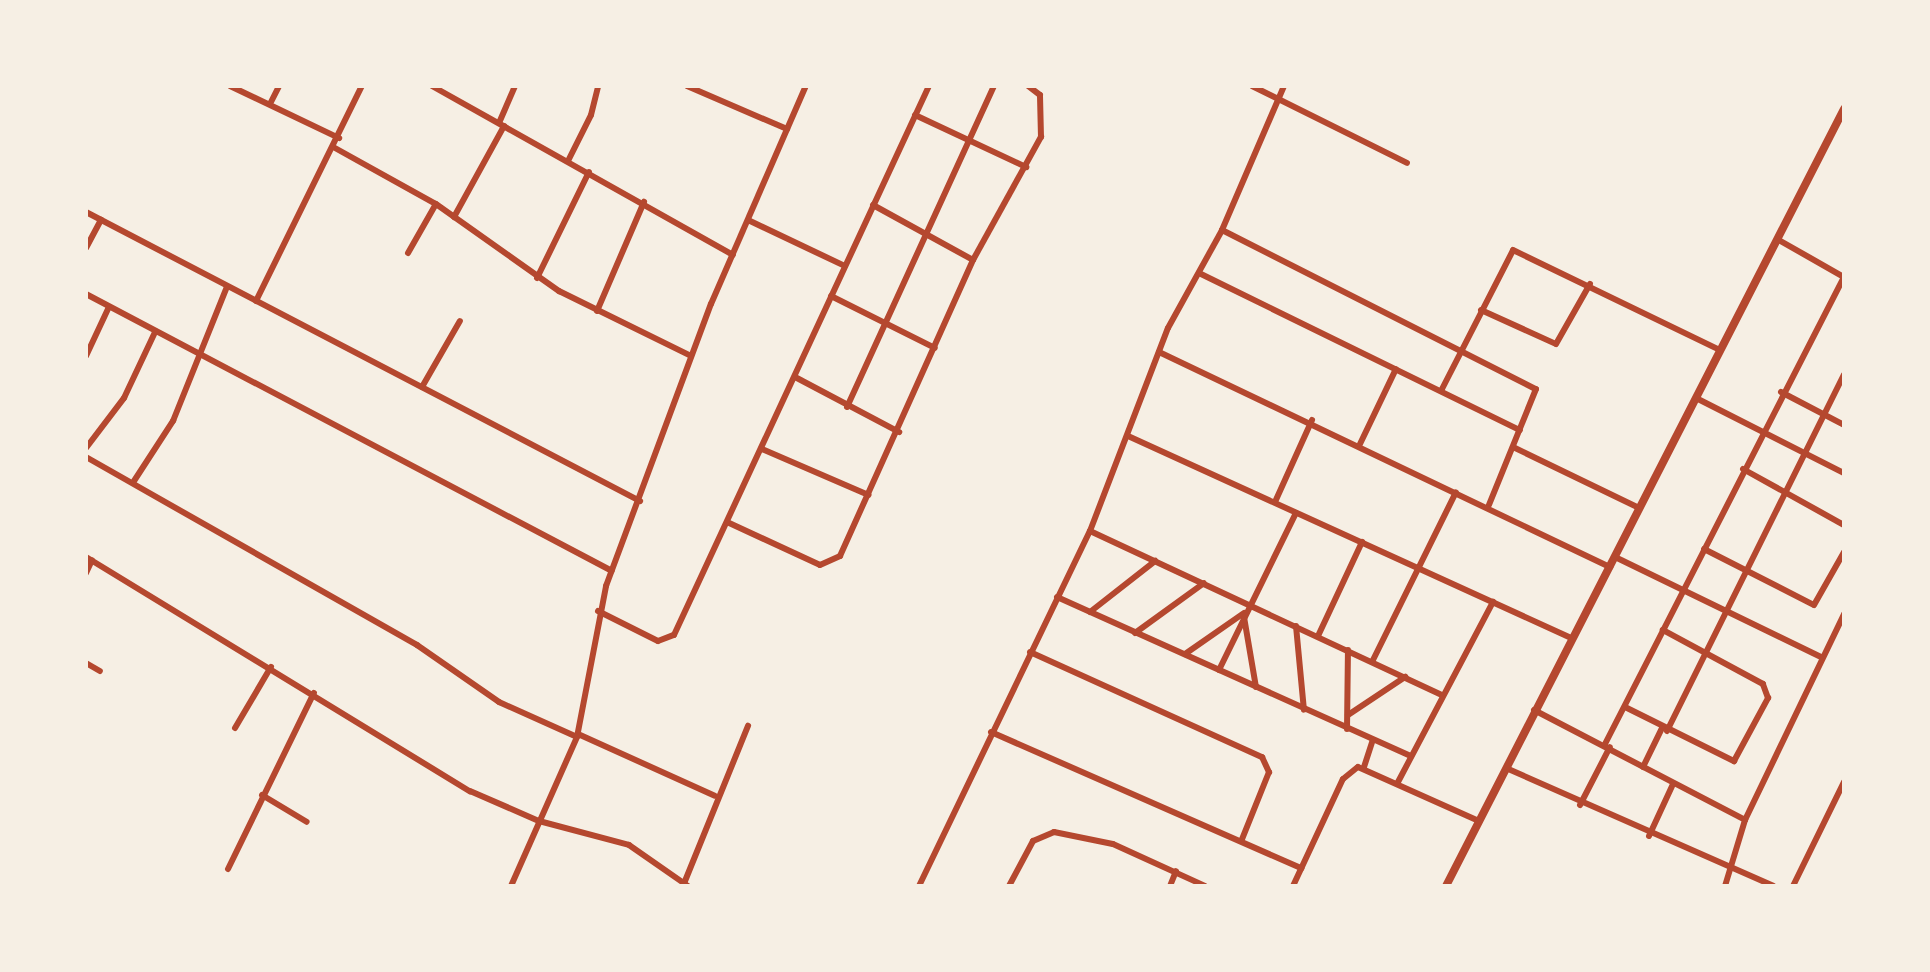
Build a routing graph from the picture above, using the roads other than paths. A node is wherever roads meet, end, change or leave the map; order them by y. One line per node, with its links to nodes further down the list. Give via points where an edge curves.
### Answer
1 (230, 86): 15 (street)
2 (279, 86): 15 (street)
3 (362, 86): 20 (street)
4 (432, 86): 18 (street)
5 (515, 86): 18 (street)
6 (598, 86): 23 (street)
7 (687, 86): 19 (street)
8 (806, 86): 19 (street)
9 (929, 86): 17 (street)
10 (994, 86): 21 (street)
11 (1028, 86): 25 (street, via 1040,95 1044,118)
12 (1252, 86): 14 (street)
13 (1284, 86): 14 (street)
14 (1276, 100): 24 (street); 34 (street)
15 (271, 102): 20 (street)
16 (1844, 109): 36 (street)
17 (915, 115): 21 (street); 29 (street)
18 (501, 125): 23 (street); 31 (street)
19 (788, 129): 33 (street)
20 (339, 138): 22 (street)
21 (969, 139): 25 (street); 35 (street)
22 (335, 148): 28 (street); 49 (street)
23 (568, 160): 26 (street)
24 (1407, 163)
25 (1026, 167): 40 (street)
26 (589, 172): 27 (street); 44 (street)
27 (643, 202): 39 (street); 52 (street)
28 (436, 204): 31 (street); 38 (street)
29 (873, 205): 35 (street); 41 (street)
30 (86, 212): 32 (street)
31 (454, 217): 44 (street)
32 (101, 220): 37 (street); 46 (street)
33 (748, 220): 39 (street); 41 (street)
34 (1223, 230): 42 (street); 60 (street)
35 (927, 232): 40 (street); 54 (street)
36 (1776, 239): 43 (street); 57 (street)
37 (86, 248)
38 (408, 253)
39 (733, 255): 62 (street)
40 (973, 260): 56 (street)
41 (845, 266): 48 (street)
42 (1201, 274): 58 (street); 63 (street)
43 (1844, 277): 68 (street)
44 (537, 278): 52 (street)
45 (1590, 284): 51 (street, via 1556,344); 51 (street, via 1513,250); 57 (street)
46 (227, 286): 49 (street); 59 (street)
47 (86, 294): 50 (street)
48 (831, 296): 54 (street); 65 (street)
49 (256, 301): 66 (street)
50 (109, 307): 55 (street); 61 (street)
51 (1481, 310): 60 (street)
52 (597, 311): 62 (street)
53 (460, 321): 66 (street)
54 (885, 326): 56 (street); 70 (street)
55 (155, 331): 59 (street); 80 (street, via 124,398)
56 (935, 348): 75 (street)
57 (1720, 350): 69 (street)
58 (1159, 352): 72 (street); 77 (street)
59 (197, 353): 86 (street, via 171,426); 107 (street)
60 (1459, 354): 67 (street); 74 (street, via 1536,389)
61 (86, 356)
62 (691, 356): 90 (street)
63 (1396, 369): 67 (street); 78 (street)
64 (1844, 375): 71 (street)
65 (795, 377): 70 (street); 81 (street)
66 (422, 387): 90 (street)
67 (1441, 391): 74 (street)
68 (1781, 392): 71 (street); 76 (street)
69 (1696, 398): 76 (street); 93 (street)
70 (847, 407): 75 (street)
71 (1824, 414): 73 (street); 82 (street)
72 (1312, 420): 78 (street); 91 (street)
73 (1844, 425)
74 (1520, 430): 79 (street)
75 (899, 432): 89 (street)
76 (1760, 434): 82 (street); 84 (street)
77 (1128, 436): 91 (street); 97 (street)
78 (1360, 444): 87 (street)
79 (1513, 447): 92 (street); 93 (street)
80 (86, 448)
81 (762, 449): 89 (street); 95 (street)
82 (1805, 453): 85 (street); 88 (street)
83 (86, 457): 86 (street)
84 (1743, 469): 88 (street); 99 (street)
85 (1844, 473)
86 (134, 481): 146 (street, via 417,645 499,702)
87 (1456, 492): 92 (street); 104 (street)
88 (1784, 494): 96 (street); 106 (street)
89 (869, 495): 95 (street, via 840,556 826,566)
90 (640, 501): 107 (street)
91 (1275, 502): 94 (street)
92 (1489, 506): 105 (street)
93 (1639, 508): 101 (street)
94 (1296, 513): 98 (street); 114 (street)
95 (727, 522): 113 (street, via 670,639 658,641)
96 (1844, 525)
97 (1090, 531): 103 (street); 111 (street)
98 (1362, 542): 104 (street); 121 (street)
99 (1704, 549): 106 (street); 110 (street)
100 (1844, 552): 106 (street, via 1814,605)
101 (1615, 557): 105 (street); 110 (street)
102 (89, 558): 108 (street); 130 (street)
103 (1156, 561): 109 (street); 116 (street)
104 (1419, 567): 112 (street); 128 (street)
105 (1610, 567): 122 (street)
106 (1745, 569): 115 (street)
107 (612, 571): 113 (street)
108 (86, 573)
109 (1204, 583): 114 (street); 120 (street)
110 (1679, 593): 115 (street); 119 (street)
111 (1057, 597): 116 (street); 125 (street)
112 (1493, 602): 122 (street); 136 (street)
113 (598, 611): 146 (street)
114 (1246, 611): 118 (street); 126 (street); 131 (street); 134 (street)
115 (1723, 611): 124 (street); 127 (street)
116 (1090, 612): 120 (street)
117 (1844, 614): 127 (street)
118 (1296, 626): 121 (street); 138 (street)
119 (1663, 630): 124 (street); 137 (street)
120 (1135, 633): 126 (street)
121 (1318, 636): 123 (street)
122 (1571, 638): 139 (street)
123 (1348, 650): 128 (street); 140 (street)
124 (1702, 651): 144 (street); 144 (street, via 1763,684 1768,698 1734,761)
125 (1030, 652): 145 (street); 164 (street, via 1262,757 1269,772)
126 (1185, 654): 131 (street)
127 (1821, 657): 159 (street)
128 (1373, 660): 133 (street)
129 (86, 663): 132 (street)
130 (271, 667): 135 (street); 142 (street)
131 (1219, 670): 134 (street)
132 (100, 671)
133 (1405, 677): 136 (street); 140 (street)
134 (1255, 687): 138 (street)
135 (314, 693): 156 (street); 160 (street, via 470,791)
136 (1441, 695): 149 (street)
137 (1625, 707): 144 (street); 148 (street)
138 (1304, 710): 143 (street)
139 (1534, 710): 148 (street); 152 (street)
140 (1348, 715): 143 (street)
141 (748, 726): 157 (street)
142 (235, 728)
143 (1347, 729): 147 (street)
144 (1664, 729): 151 (street)
145 (991, 732): 164 (street); 171 (street)
146 (577, 735): 157 (street); 160 (street)
147 (1373, 740): 149 (street); 150 (street)
148 (1607, 746): 151 (street); 158 (street)
149 (1409, 755): 153 (street)
150 (1364, 767): 153 (street); 165 (street, via 1343,779)
151 (1643, 767): 155 (street)
152 (1506, 768): 158 (street); 161 (street)
153 (1398, 782): 161 (street)
154 (1844, 782): 179 (street)
155 (1672, 784): 159 (street); 163 (street)
156 (262, 795): 162 (street); 166 (street)
157 (715, 796): 170 (street)
158 (1580, 806): 163 (street)
159 (1745, 820): 168 (street)
160 (539, 821): 169 (street); 170 (street, via 642,850)
161 (1479, 821): 176 (street)
162 (307, 822)
163 (1650, 836): 168 (street)
164 (1242, 839): 165 (street)
165 (1301, 868): 175 (street)
166 (228, 869)
167 (1177, 871): 172 (street, via 1114,844 1054,832 1033,841); 173 (street); 174 (street)
168 (1730, 871): 177 (street); 178 (street)
169 (512, 886)
170 (685, 886)
171 (919, 886)
172 (1009, 886)
173 (1170, 886)
174 (1205, 886)
175 (1293, 886)
176 (1446, 886)
177 (1725, 886)
178 (1773, 886)
179 (1793, 886)

